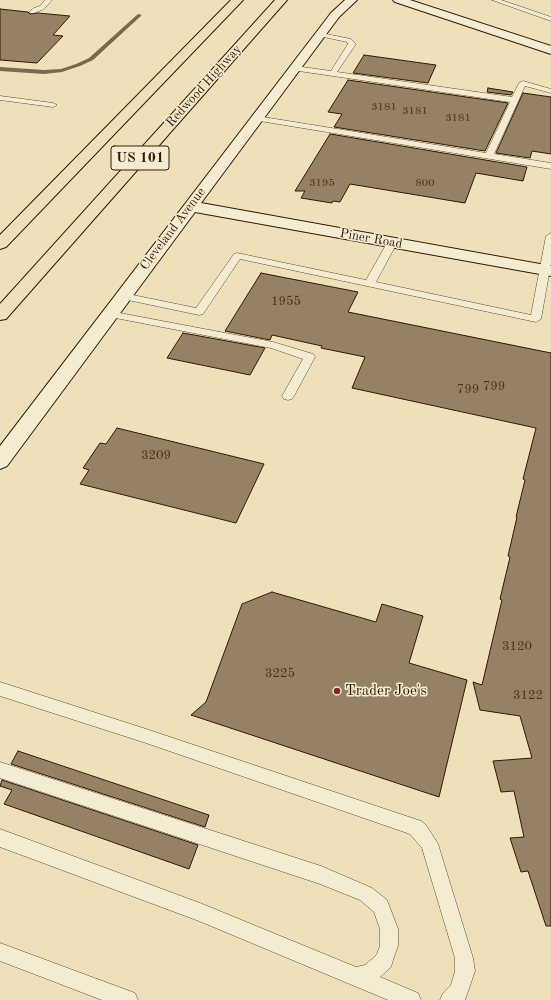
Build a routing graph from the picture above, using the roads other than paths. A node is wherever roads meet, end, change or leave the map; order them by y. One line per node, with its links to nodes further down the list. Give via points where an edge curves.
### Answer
1 (49, 0): 7 (lane, via 42,11 36,9)
2 (237, 0): 23 (highway, US 101)
3 (281, 0): 28 (highway, Redwood Highway / US 101)
4 (351, 0): 9 (main road, Cleveland Avenue, via 335,15)
5 (401, 0): 10 (main road)
6 (495, 0): 8 (lane)
7 (32, 12)
8 (551, 19)
9 (320, 35): 11 (main road, Cleveland Avenue); 12 (lane, via 349,40 352,44)
10 (551, 50)
11 (295, 68): 12 (lane); 17 (main road, Cleveland Avenue)
12 (333, 73): 15 (lane)
13 (551, 91): 15 (lane, via 523,83)
14 (2, 100): 16 (lane)
15 (514, 100): 18 (lane)
16 (53, 105)
17 (257, 118): 18 (lane); 20 (main road, Cleveland Avenue)
18 (489, 156): 19 (lane)
19 (551, 166)
20 (190, 206): 22 (main road, Piner Road); 26 (main road, Cleveland Avenue)
21 (551, 236): 24 (lane)
22 (392, 243): 24 (main road, Piner Road); 25 (lane)
23 (0, 244)
24 (548, 271): 25 (lane, via 536,319)
25 (370, 282): 26 (lane, via 238,256 199,312)
26 (123, 296): 27 (main road, Cleveland Avenue)
27 (109, 314): 29 (lane, via 273,345 308,356); 30 (main road, Cleveland Avenue)
28 (0, 315)
29 (288, 396)
30 (0, 461)
31 (0, 689): 38 (lane, via 146,736 420,831 428,844 464,958 462,985)
32 (0, 770): 35 (lane, via 314,873 366,894 381,906 389,929 389,946 379,966 370,973)
33 (0, 838): 35 (lane, via 200,912)
34 (0, 952): 36 (lane)
35 (354, 976): 37 (lane)
36 (128, 1000)
37 (411, 1000)
38 (450, 1000)

